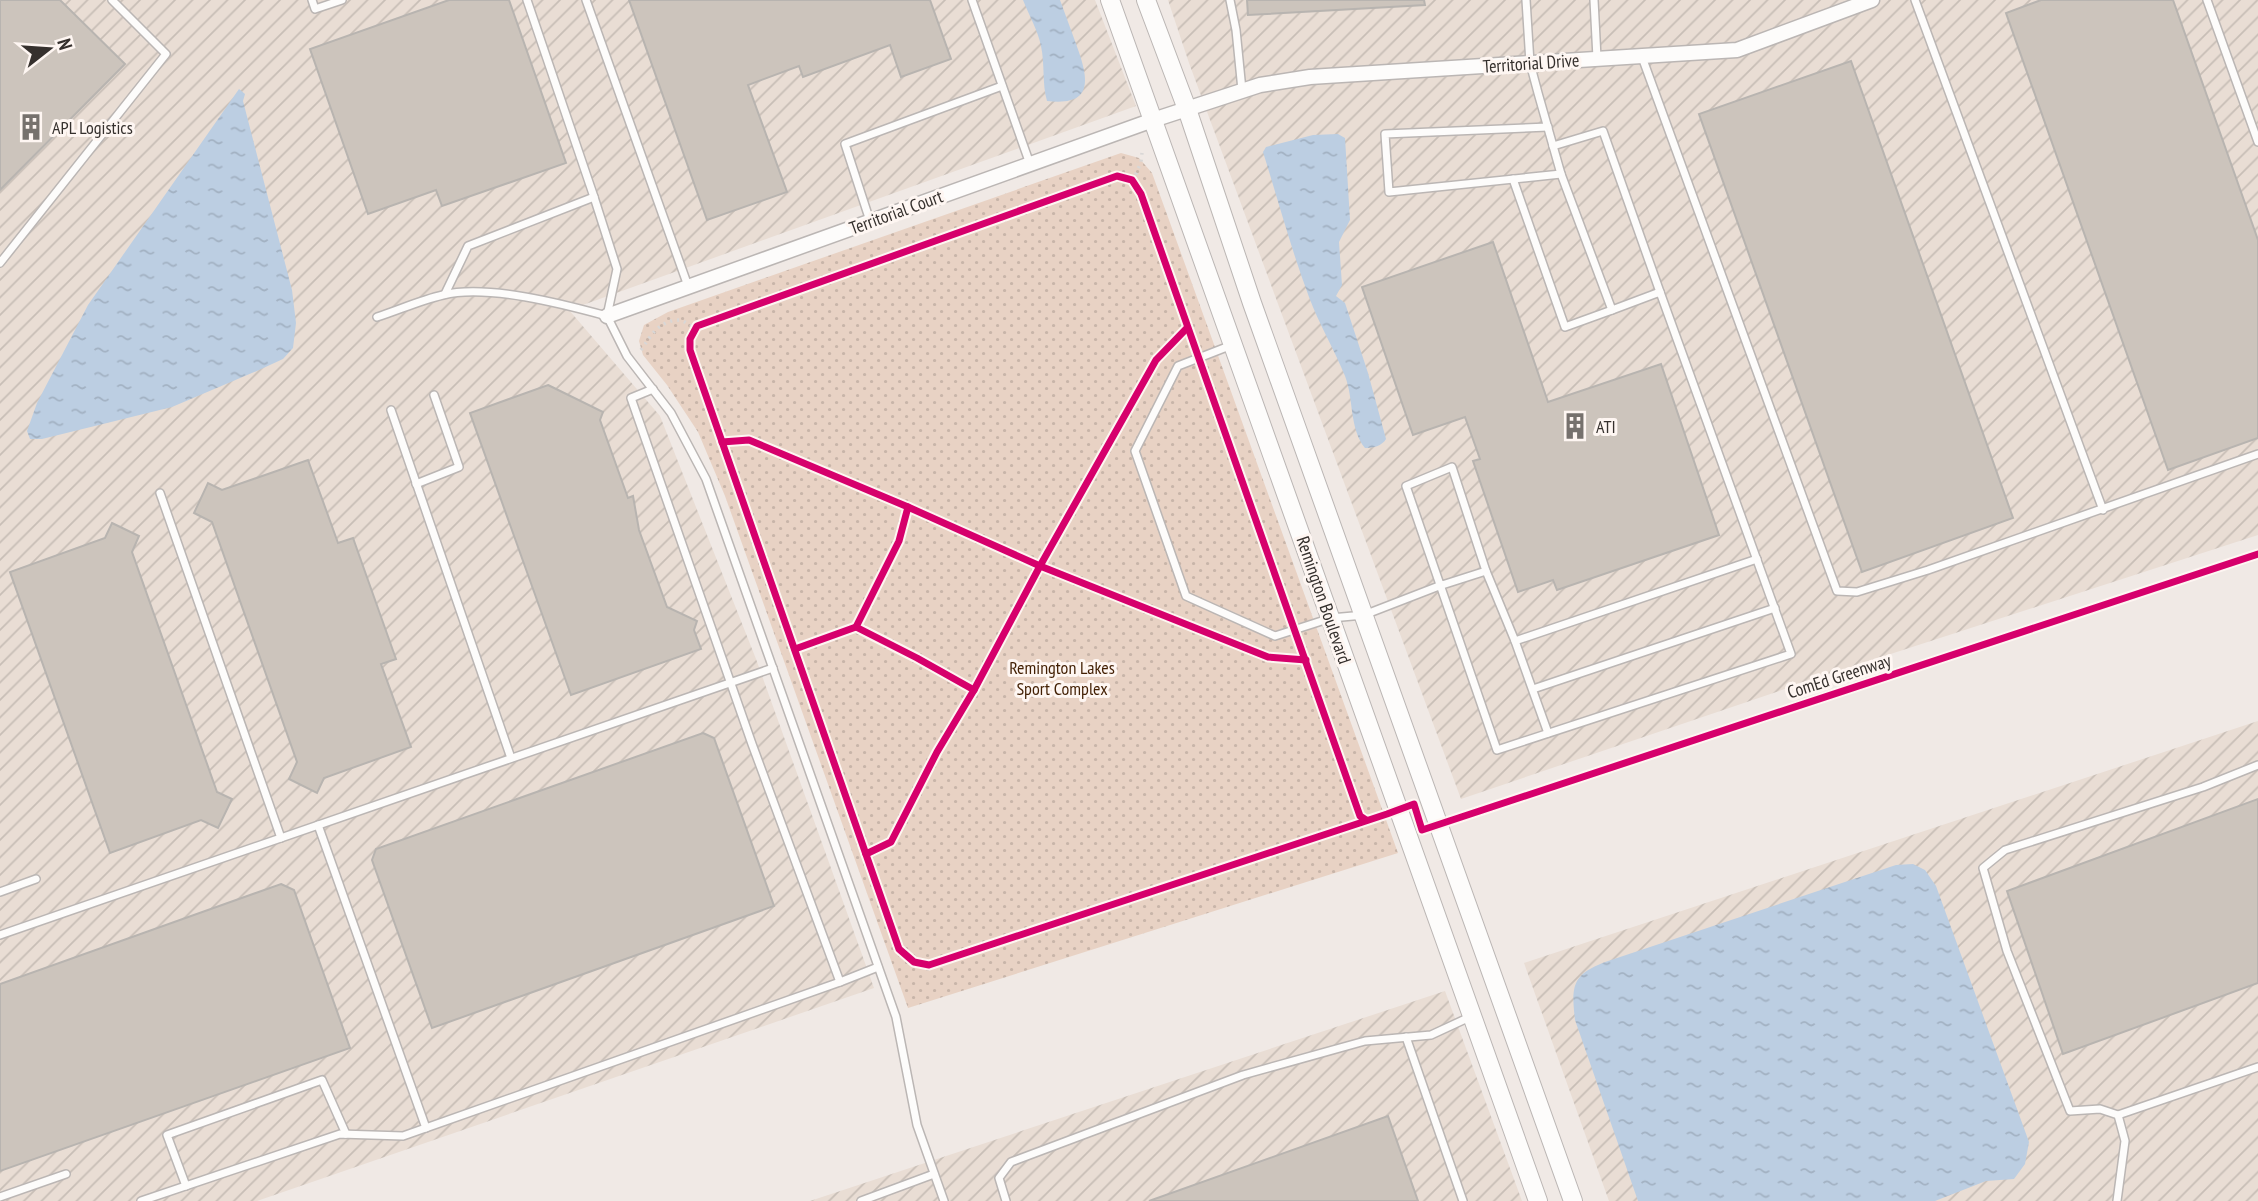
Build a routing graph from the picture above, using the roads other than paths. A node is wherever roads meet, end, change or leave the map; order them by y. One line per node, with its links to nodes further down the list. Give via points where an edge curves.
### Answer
1 (112, 0): 30 (lane, via 166,54)
2 (312, 0): 3 (lane, via 315,9)
3 (342, 0)
4 (527, 0): 28 (lane)
5 (586, 0): 31 (lane)
6 (972, 0): 18 (lane)
7 (1110, 0): 21 (street, Remington Boulevard)
8 (1146, 0): 20 (street, Remington Boulevard)
9 (1230, 0): 19 (lane)
10 (1527, 0): 17 (lane)
11 (1594, 0): 16 (lane)
12 (1872, 0): 15 (street, Territorial Drive, via 1737,50)
13 (1915, 0): 44 (lane)
14 (2207, 0): 23 (lane)
15 (1642, 57): 16 (street, Territorial Drive); 44 (lane, via 1837,591 1868,589)
16 (1597, 59): 17 (street, Territorial Drive)
17 (1530, 63): 19 (street, Territorial Drive, via 1310,78); 22 (lane)
18 (1002, 86): 25 (lane); 29 (lane, via 845,144)
19 (1242, 90): 20 (street, Territorial Drive)
20 (1186, 109): 21 (street, Territorial Court); 49 (street, Remington Boulevard)
21 (1153, 120): 25 (street, Territorial Court); 37 (street, Remington Boulevard)
22 (1548, 127): 24 (lane); 27 (lane, via 1385,134 1389,192)
23 (2258, 142)
24 (1553, 146): 26 (lane); 32 (lane, via 1603,131)
25 (1030, 164): 29 (street, Territorial Court)
26 (1561, 174): 27 (lane); 34 (lane)
27 (1513, 179): 34 (lane, via 1565,327)
28 (594, 197): 33 (lane, via 468,246); 35 (lane, via 617,270)
29 (870, 222): 31 (street, Territorial Court)
30 (0, 263)
31 (688, 287): 35 (street, Territorial Court)
32 (1660, 292): 34 (lane); 45 (lane)
33 (445, 294): 35 (lane, via 491,292); 36 (lane)
34 (1612, 310)
35 (607, 316): 38 (lane, via 627,356)
36 (377, 317)
37 (1233, 345): 50 (street, Remington Boulevard); 50 (lane, via 1178,366 1135,451 1186,596 1275,636)
38 (653, 389): 52 (lane, via 706,479); 53 (lane, via 631,398)
39 (434, 395): 42 (lane, via 459,467)
40 (391, 410): 42 (lane)
41 (2258, 454): 44 (lane)
42 (416, 484): 56 (lane)
43 (160, 493): 59 (lane)
44 (2103, 510)
45 (1757, 559): 48 (lane); 51 (lane)
46 (1486, 571): 47 (lane); 47 (lane, via 1452,467 1406,486); 51 (lane)
47 (1439, 586): 49 (lane); 55 (lane, via 1497,750)
48 (1775, 608): 54 (lane); 55 (lane, via 1791,653)
49 (1364, 615): 50 (lane); 81 (street, Remington Boulevard)
50 (1331, 618): 65 (street, Remington Boulevard)
51 (1515, 641): 54 (lane)
52 (773, 668): 53 (lane); 63 (lane)
53 (730, 683): 56 (lane); 64 (lane)
54 (1533, 690): 55 (lane)
55 (1548, 733)
56 (511, 758): 58 (lane)
57 (2258, 765): 68 (lane, via 2005,850 1983,867 2007,951 2070,1111 2101,1109)
58 (317, 825): 59 (lane); 69 (lane)
59 (281, 838): 62 (lane)
60 (36, 879): 61 (lane)
61 (0, 892)
62 (0, 935)
63 (878, 967): 64 (lane); 72 (lane, via 896,1017 917,1125)
64 (839, 982): 69 (lane)
65 (1473, 1016): 66 (lane, via 1431,1035); 80 (street, Remington Boulevard)
66 (1406, 1037): 78 (lane, via 1365,1041 1243,1075 1011,1162 999,1178); 79 (lane)
67 (2258, 1067): 68 (lane)
68 (2118, 1115): 82 (lane, via 2125,1141)
69 (426, 1128): 70 (lane, via 403,1136)
70 (346, 1135): 73 (lane); 73 (lane, via 323,1080 167,1135)
71 (66, 1174): 74 (lane)
72 (934, 1174): 76 (lane); 77 (lane)
73 (186, 1186): 75 (lane)
74 (0, 1197)
75 (141, 1201)
76 (861, 1201)
77 (944, 1201)
78 (1006, 1201)
79 (1464, 1201)
80 (1538, 1201)
81 (1573, 1201)
82 (2117, 1201)

